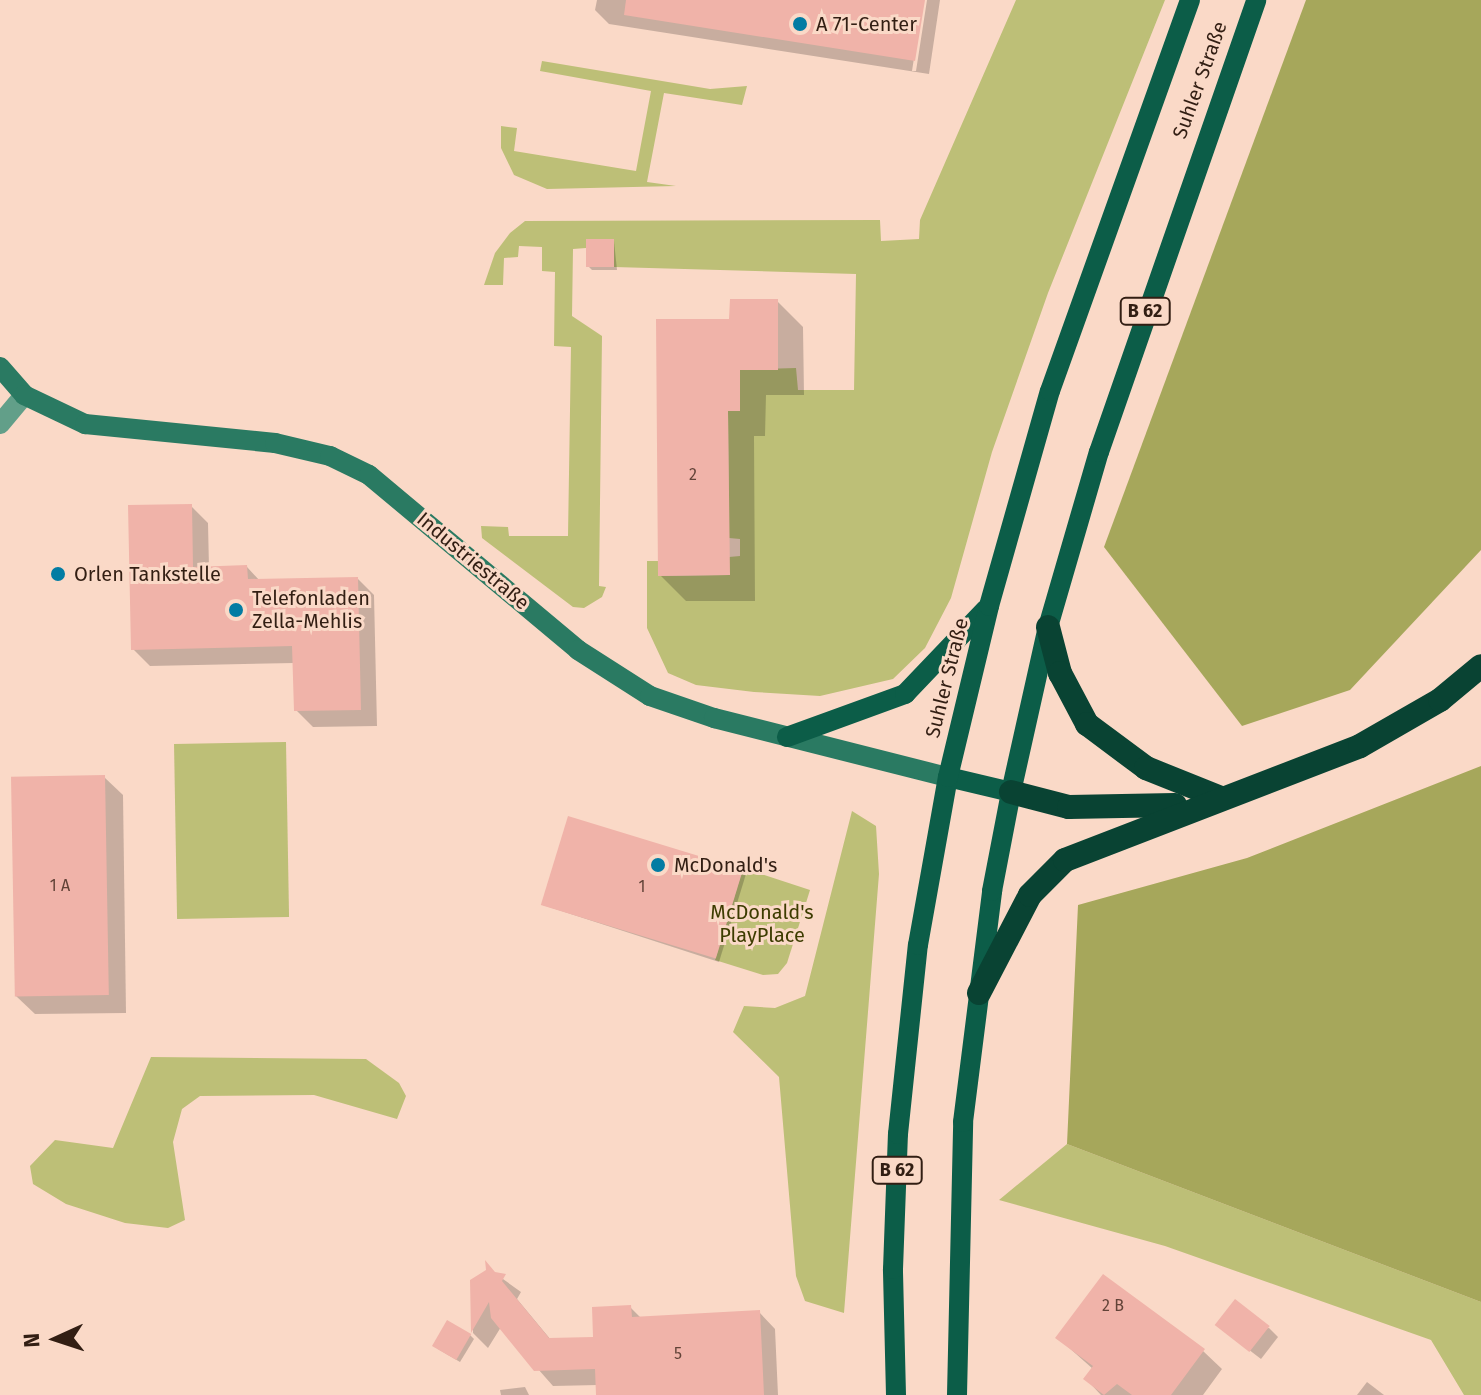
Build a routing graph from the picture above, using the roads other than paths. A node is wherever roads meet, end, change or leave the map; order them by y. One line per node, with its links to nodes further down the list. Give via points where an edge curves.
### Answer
1 (1190, 0): 6 (main road, Suhler Straße / B 62, via 1060,363)
2 (1256, 0): 7 (main road, Suhler Straße / B 62, via 1155,278)
3 (0, 367): 4 (street, Industriestraße)
4 (24, 395): 5 (street); 9 (street, Industriestraße, via 85,424 275,443 330,456 379,483 607,672 650,696)
5 (0, 424)
6 (989, 606): 9 (main road, via 905,694); 10 (main road, Suhler Straße / B 62)
7 (1048, 627): 11 (main road, Suhler Straße / B 62); 12 (highway, via 1060,673 1087,724 1146,768)
8 (1481, 666): 12 (highway, via 1440,700 1360,746)
9 (787, 737): 10 (street, Industriestraße)
10 (948, 777): 11 (main road); 14 (main road, Suhler Straße / B 62, via 918,945 898,1134)
11 (1011, 792): 12 (highway, via 1069,807 1108,810); 13 (main road, Suhler Straße / B 62)
12 (1221, 798): 13 (highway, via 1065,860 1030,895)
13 (979, 993): 15 (main road, Suhler Straße / B 62, via 963,1122)
14 (896, 1395)
15 (957, 1395)

